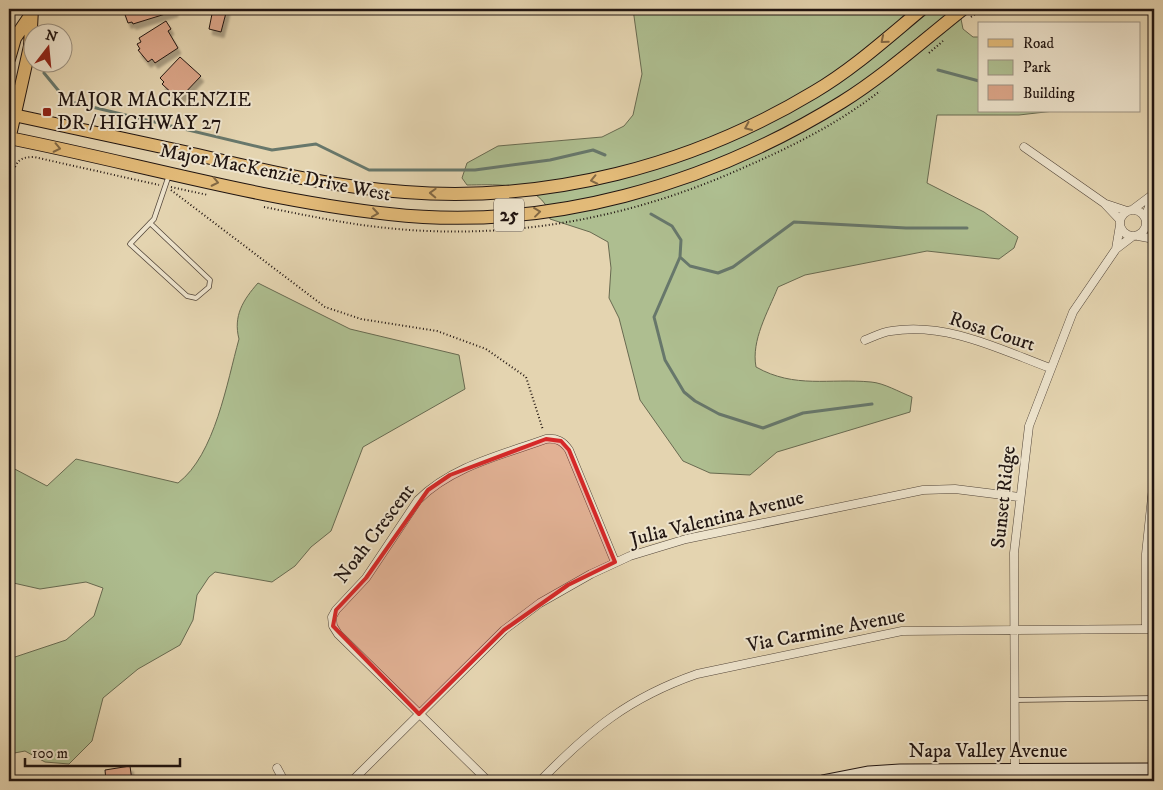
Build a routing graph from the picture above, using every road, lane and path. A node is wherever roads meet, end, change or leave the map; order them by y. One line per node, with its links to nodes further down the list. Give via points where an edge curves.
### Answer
1 (922, 9): 9 (main road, Major MacKenzie Drive West / 25, one-way to 9, via 860,61 815,92 769,117 689,153 623,173 552,188 450,194 363,188 274,172)
2 (982, 9): 4 (path)
3 (31, 12): 7 (main road, via 15,38); 9 (main road, via 30,46)
4 (966, 14): 13 (main road, Major MacKenzie Drive West / 25, one-way to 4, via 290,198 392,215 518,215 586,205 675,182 779,138 843,101)
5 (948, 38): 6 (path)
6 (926, 55)
7 (9, 59)
8 (887, 86): 18 (path, via 864,104 790,147 697,189 618,213 520,229 436,231 339,222)
9 (12, 114): 10 (main road)
10 (9, 139): 13 (main road, Major MacKenzie Drive West / 25, one-way to 13)
11 (1024, 147): 17 (street)
12 (15, 168): 14 (path, via 18,161 34,157)
13 (170, 172): 14 (lane)
14 (165, 186): 16 (path); 21 (lane); 29 (path, via 325,307 361,319 437,331 486,348 526,377)
15 (1153, 194): 19 (street); 20 (street)
16 (213, 196)
17 (1104, 203): 19 (street); 22 (street)
18 (262, 206)
19 (1130, 210): 20 (street, via 1138,210); 22 (street)
20 (1146, 220): 23 (street); 24 (street, via 1142,233)
21 (150, 223): 21 (lane, via 130,244 187,296 196,298 209,287 210,280)
22 (1120, 223): 24 (street, via 1125,233); 26 (street, Sunset Ridge)
23 (1154, 233)
24 (1136, 236): 25 (street); 26 (street, Sunset Ridge)
25 (1154, 239)
26 (1116, 249): 28 (street, Sunset Ridge, via 1073,312)
27 (865, 340): 28 (street, Rosa Court, via 890,331 946,332)
28 (1050, 368): 31 (street, Sunset Ridge, via 1029,426)
29 (543, 431)
30 (1154, 478): 33 (street, via 1146,554)
31 (1019, 497): 32 (street, Julia Valentina Avenue, via 948,489 923,490 686,540); 34 (street, Sunset Ridge, via 1014,553)
32 (615, 562): 37 (street, Julia Valentina Avenue, via 568,585 522,616 476,656); 37 (street, Noah Crescent, via 569,450 554,438 461,470 428,490 366,578 332,617 338,634)
33 (1150, 629): 34 (street, Via Carmine Avenue)
34 (1014, 630): 36 (street, Sunset Ridge); 44 (street, Via Carmine Avenue, via 902,631 697,674 624,707 577,743)
35 (1154, 698): 36 (lane)
36 (1014, 700): 40 (street, Sunset Ridge)
37 (419, 714): 42 (street, Julia Valentina Avenue); 43 (street)
38 (277, 768): 41 (street)
39 (1154, 769): 40 (street, Napa Valley Avenue)
40 (1015, 770): 45 (street, Napa Valley Avenue, via 885,771)
41 (284, 781)
42 (352, 781)
43 (488, 781)
44 (540, 781)
45 (823, 781)

